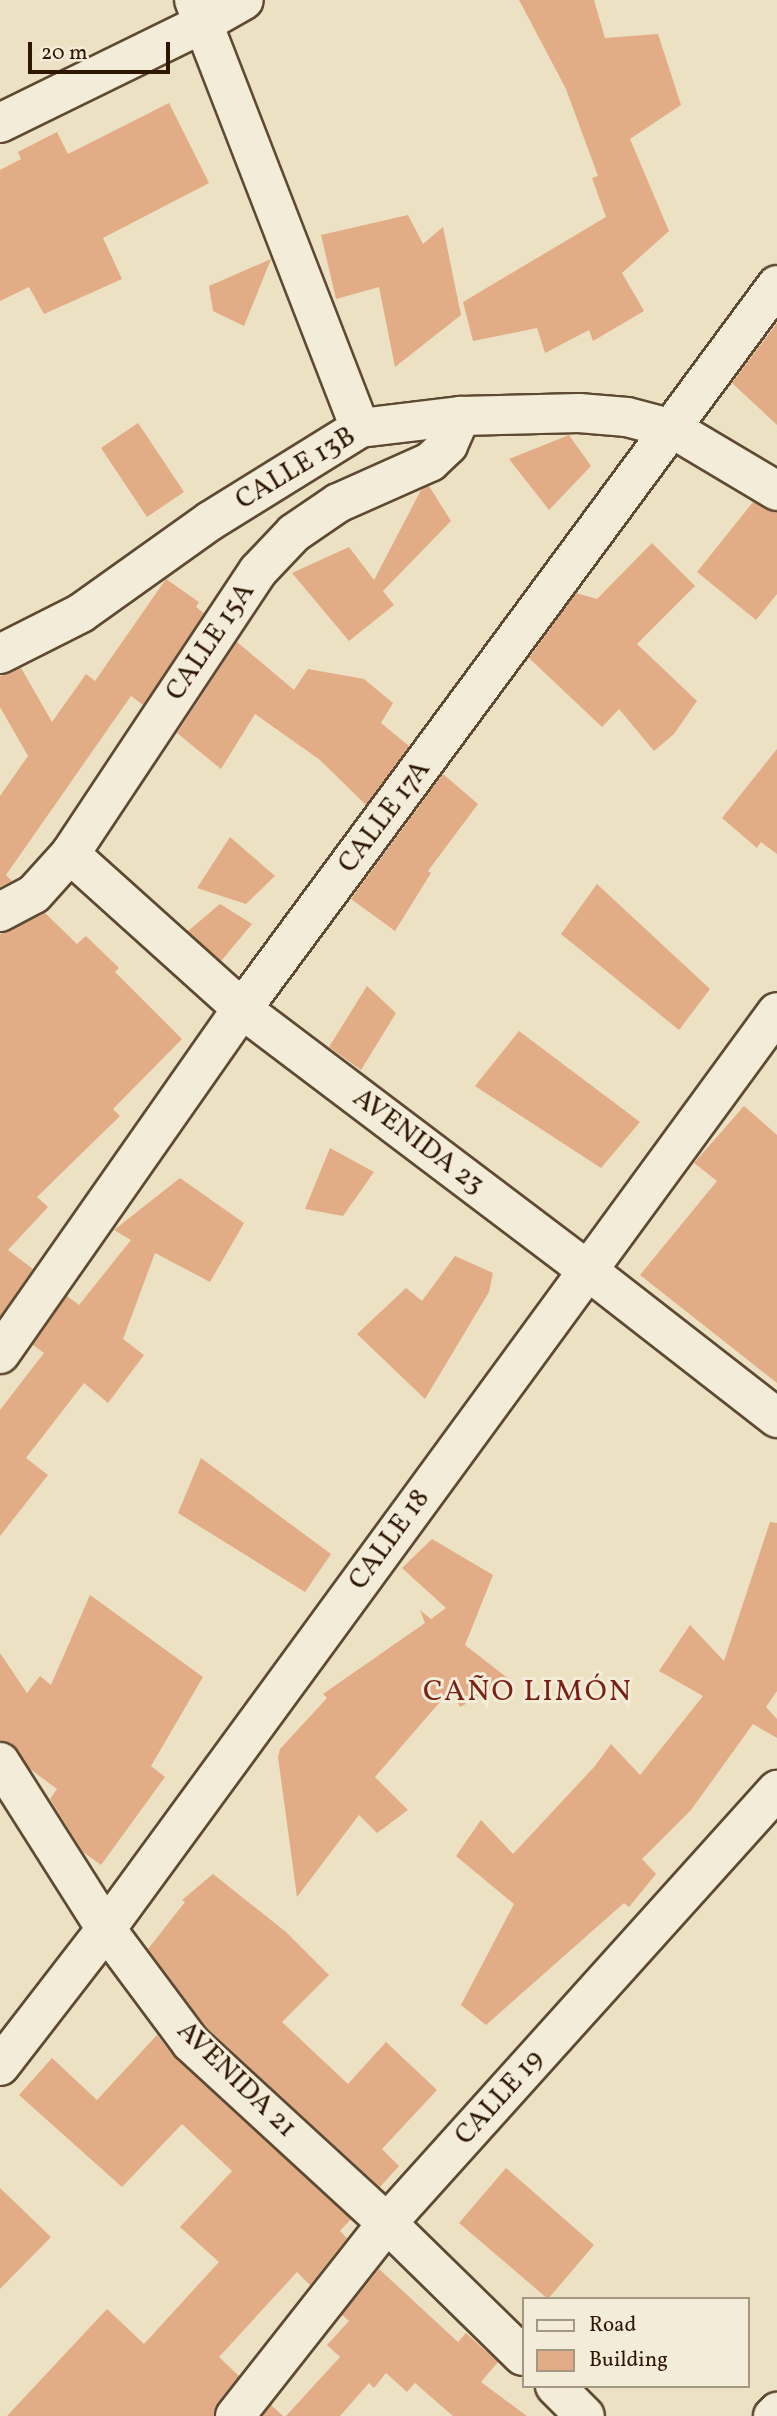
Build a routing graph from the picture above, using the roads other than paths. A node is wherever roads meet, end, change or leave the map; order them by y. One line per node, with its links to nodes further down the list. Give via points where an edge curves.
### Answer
1 (244, 0): 2 (street)
2 (198, 12): 3 (street); 6 (street)
3 (0, 123)
4 (777, 285): 7 (street, CALLE 17A)
5 (461, 415): 6 (street, CALLE 13B); 7 (street, CALLE 13B, via 603,415); 10 (street, CALLE 15A, via 448,445 430,461 338,503 294,533 258,571)
6 (360, 428): 9 (street, CALLE 13B, via 210,521 82,612)
7 (673, 429): 8 (street, CALLE 13B); 12 (street, CALLE 17A)
8 (777, 491)
9 (0, 654)
10 (70, 854): 11 (street, CALLE 15A, via 34,894); 12 (street, AVENIDA 23)
11 (0, 912)
12 (242, 1009): 14 (street, AVENIDA 23); 15 (street, CALLE 17A)
13 (777, 1012): 14 (street, CALLE 18)
14 (587, 1270): 16 (street, AVENIDA 23); 19 (street, CALLE 18)
15 (0, 1354)
16 (777, 1418)
17 (0, 1762): 19 (street, AVENIDA 21)
18 (777, 1790): 21 (street, CALLE 19)
19 (106, 1929): 20 (street, CALLE 18); 21 (street, AVENIDA 21, via 191,2043)
20 (0, 2066)
21 (387, 2223): 22 (street, AVENIDA 21); 25 (street, CALLE 19)
22 (522, 2355)
23 (557, 2388): 26 (street)
24 (777, 2412): 27 (street)
25 (235, 2416)
26 (585, 2416)
27 (773, 2416)

